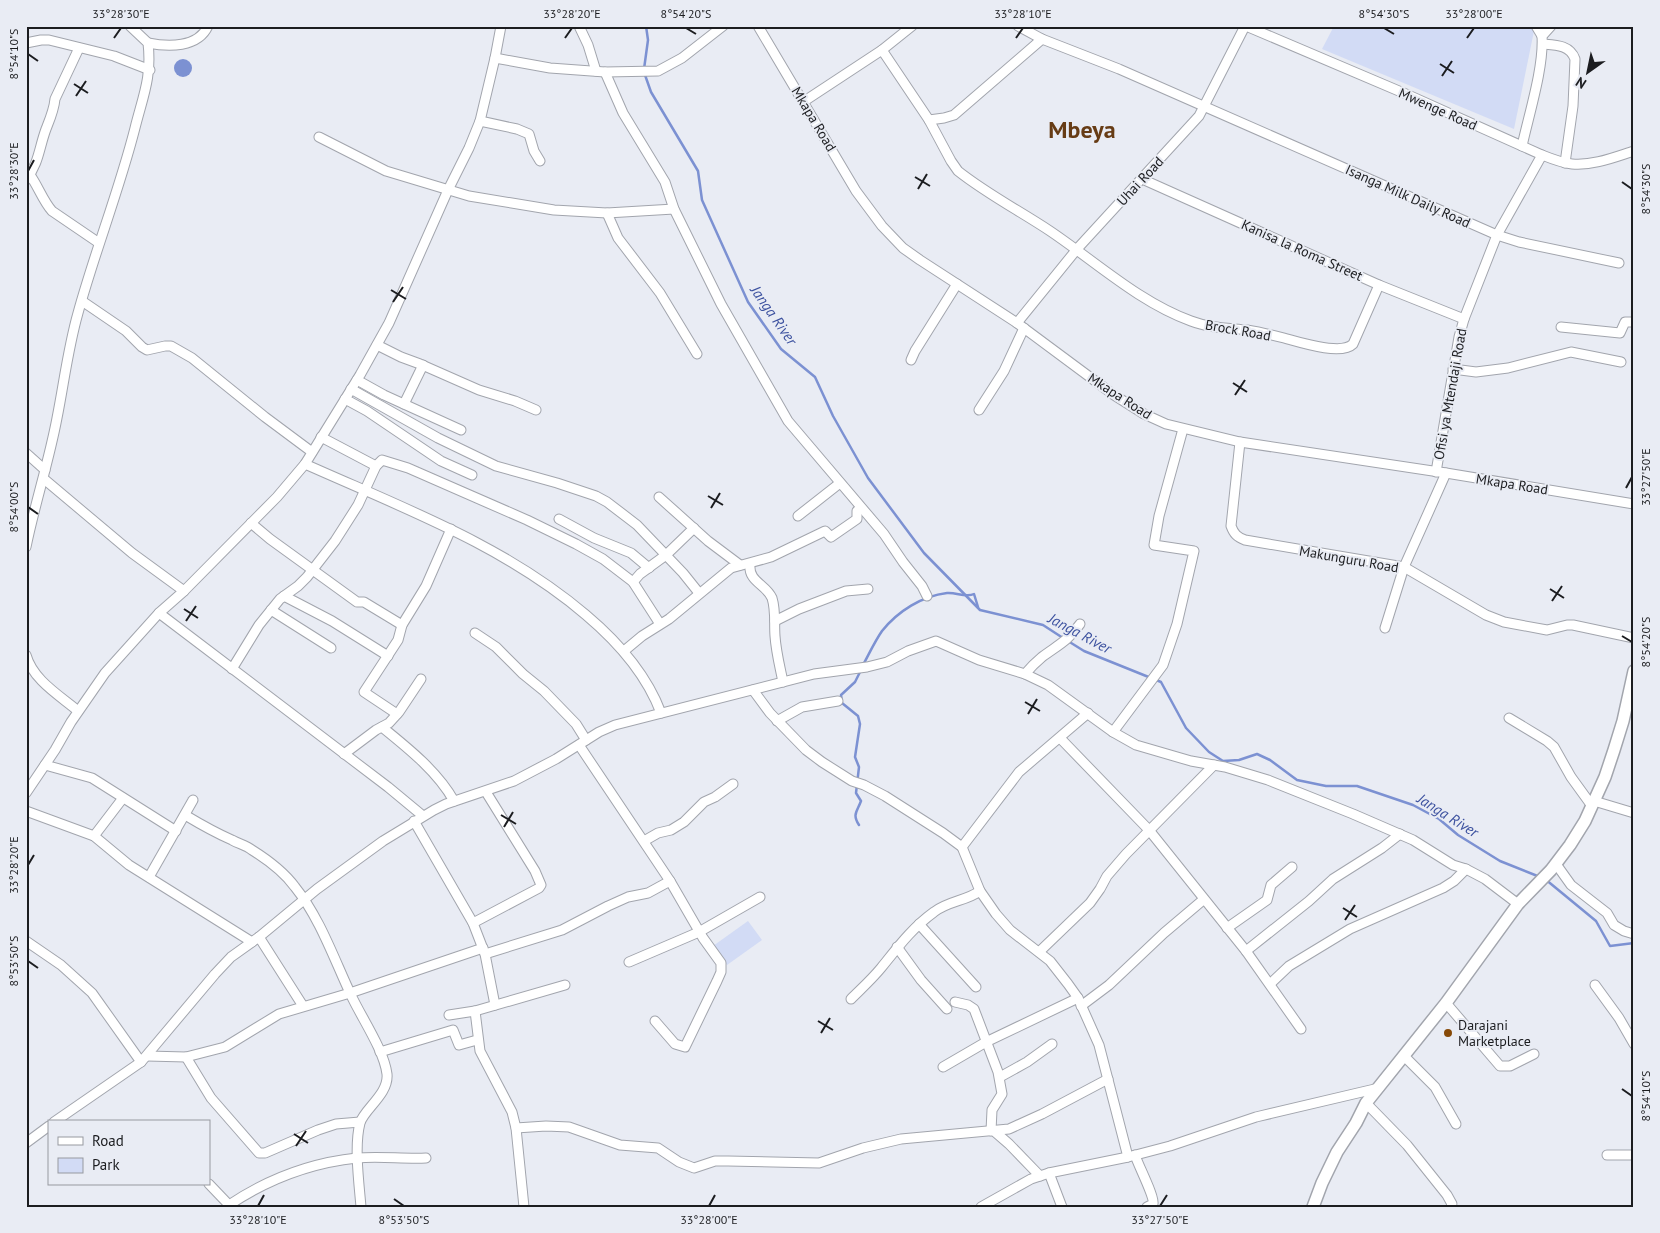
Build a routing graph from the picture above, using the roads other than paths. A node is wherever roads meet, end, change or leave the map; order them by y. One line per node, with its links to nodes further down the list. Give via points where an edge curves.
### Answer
1 (130, 26): 15 (street)
2 (208, 26): 15 (street, via 202,36 180,45)
3 (501, 26): 18 (street)
4 (579, 26): 20 (street)
5 (722, 26): 20 (street, via 682,58 658,71)
6 (758, 26): 21 (street, Mkapa Road)
7 (912, 26): 17 (street)
8 (1018, 26): 12 (street, Isanga Milk Daily Road)
9 (1245, 26): 22 (street, Uhai Road); 26 (street, Mwenge Road)
10 (1536, 26): 13 (street)
11 (1551, 26): 13 (street)
12 (1042, 39): 22 (street, Isanga Milk Daily Road); 23 (street, via 954,115)
13 (1542, 40): 26 (street); 30 (street, via 1568,48 1575,59 1574,106)
14 (26, 43): 16 (street, via 49,40)
15 (148, 43): 19 (street)
16 (79, 48): 19 (street, via 114,56); 31 (street, via 55,99 38,161)
17 (882, 50): 21 (street); 23 (street)
18 (495, 58): 20 (street, via 550,68); 24 (street)
19 (150, 70): 37 (street, via 120,183)
20 (601, 72): 34 (street, via 665,182)
21 (803, 102): 40 (street, Mkapa Road, via 856,191 882,226 903,248)
22 (1205, 107): 32 (street, Uhai Road); 36 (street, Isanga Milk Daily Road)
23 (929, 120): 38 (street, via 958,171)
24 (480, 121): 29 (street, via 529,134); 33 (street)
25 (319, 137): 33 (street, via 386,171)
26 (1522, 146): 28 (street, Mwenge Road)
27 (1634, 151): 30 (street, Mwenge Road, via 1592,163)
28 (1542, 156): 30 (street, Mwenge Road); 36 (street, Ofisi ya Mtendaji Road)
29 (540, 161)
30 (1565, 163)
31 (28, 178): 37 (street, via 41,190 52,211)
32 (1142, 179): 38 (street, Uhai Road); 41 (street, Kanisa la Roma Street)
33 (448, 190): 35 (street, via 532,208); 47 (street)
34 (674, 209): 35 (street); 71 (street, via 720,304 788,422)
35 (607, 213): 48 (street, via 618,238 660,293)
36 (1497, 235): 39 (street, Isanga Milk Daily Road); 43 (street, Ofisi ya Mtendaji Road)
37 (99, 242): 42 (street)
38 (1077, 249): 41 (street, Brock Road, via 1144,298 1192,321 1328,348 1347,348 1353,344); 45 (street, Uhai Road)
39 (1619, 262)
40 (957, 284): 45 (street, Mkapa Road); 49 (street)
41 (1379, 285): 43 (street, Kanisa la Roma Street)
42 (82, 301): 63 (street, via 126,331 147,350 171,346 192,358); 69 (street, via 67,355)
43 (1464, 319): 52 (street, Ofisi ya Mtendaji Road)
44 (1634, 322): 46 (street, via 1625,322 1620,333)
45 (1021, 325): 58 (street, Uhai Road, via 1004,371); 59 (street, Mkapa Road, via 1122,401 1157,420)
46 (1560, 327)
47 (377, 345): 51 (street); 53 (street)
48 (697, 354)
49 (911, 360)
50 (1621, 362): 52 (street, via 1572,352 1508,368 1476,372)
51 (423, 365): 56 (street); 57 (street, via 479,390)
52 (1453, 370): 67 (street, Ofisi ya Mtendaji Road)
53 (357, 380): 54 (street); 56 (street)
54 (351, 389): 55 (street); 82 (street, via 496,466 602,499 627,516)
55 (345, 399): 61 (street); 70 (street, via 441,461)
56 (404, 404): 60 (street)
57 (536, 410)
58 (979, 410)
59 (1183, 429): 62 (street, Mkapa Road); 122 (street, via 1154,545 1194,551 1175,632 1163,665)
60 (461, 430)
61 (322, 437): 63 (street); 66 (street)
62 (1240, 442): 67 (street, Mkapa Road); 86 (street, Makunguru Road, via 1231,526 1238,538)
63 (312, 452): 65 (street)
64 (26, 453): 69 (street)
65 (305, 464): 72 (street); 78 (street)
66 (376, 466): 72 (street); 88 (street, via 384,460 527,520 587,550)
67 (1436, 472): 68 (street, Mkapa Road)
68 (1446, 473): 74 (street, Mkapa Road); 86 (street)
69 (44, 474): 81 (street); 90 (street, via 132,554)
70 (472, 474)
71 (840, 484): 75 (street); 76 (street)
72 (365, 491): 80 (street); 87 (street, via 343,530)
73 (659, 497): 79 (street)
74 (1634, 504)
75 (860, 508): 83 (street, via 856,519 832,537 825,531 771,558); 93 (street, via 884,534)
76 (798, 516)
77 (559, 519): 85 (street, via 631,553)
78 (251, 523): 87 (street); 90 (street)
79 (694, 528): 82 (street); 84 (street)
80 (451, 529): 99 (street, via 426,586); 104 (street, via 541,580 594,622)
81 (26, 547)
82 (666, 555): 85 (street); 91 (street)
83 (750, 564): 84 (street); 96 (street, via 751,575 770,594)
84 (740, 565): 91 (street, via 731,568)
85 (649, 568): 88 (street)
86 (1404, 568): 100 (street); 102 (street, Makunguru Road, via 1494,620 1547,630 1573,625)
87 (313, 569): 92 (street); 99 (street, via 357,602 364,602)
88 (633, 582): 97 (street)
89 (868, 589): 96 (street, via 846,591 799,608)
90 (184, 590): 95 (street)
91 (699, 593): 97 (street)
92 (284, 596): 94 (street); 106 (street)
93 (926, 596)
94 (271, 610): 103 (street); 107 (street, via 250,637)
95 (159, 613): 107 (street); 115 (street, via 105,673)
96 (775, 621): 112 (street)
97 (660, 624): 104 (street)
98 (1080, 624): 110 (street, via 1073,634 1040,658)
99 (402, 625): 106 (street, via 398,640)
100 (1385, 628)
101 (476, 633): 124 (street, via 544,690 576,724)
102 (1634, 638)
103 (331, 648)
104 (624, 652): 116 (street, via 653,692)
105 (26, 655): 108 (street)
106 (388, 656): 118 (street, via 364,692)
107 (232, 669): 125 (street)
108 (30, 670): 115 (street)
109 (1634, 671): 134 (street, via 1623,721)
110 (1025, 674): 112 (street, via 979,660 936,641 887,662); 117 (street, via 1048,685)
111 (420, 679): 118 (street)
112 (783, 682): 113 (street)
113 (753, 690): 116 (street); 120 (street)
114 (838, 701): 120 (street, via 802,707)
115 (78, 711): 126 (street)
116 (661, 713): 124 (street, via 616,725)
117 (1088, 713): 122 (street); 123 (street)
118 (397, 714): 121 (street)
119 (1509, 718): 134 (street, via 1554,747 1571,778)
120 (777, 721): 145 (street, via 822,762 885,796)
121 (382, 727): 125 (street); 133 (street, via 440,780)
122 (1113, 732): 127 (street, via 1145,749)
123 (1060, 738): 140 (street); 145 (street, via 1019,772)
124 (582, 742): 129 (street, via 530,774); 144 (street)
125 (344, 754): 138 (street)
126 (45, 765): 130 (street); 131 (street, via 92,778)
127 (1214, 765): 140 (street); 142 (street, via 1268,780)
128 (733, 784): 144 (street, via 704,802 672,830)
129 (486, 792): 133 (street); 156 (street, via 541,885)
130 (26, 793)
131 (123, 798): 141 (street); 143 (street)
132 (193, 800): 137 (street)
133 (454, 801): 138 (street)
134 (1593, 804): 136 (street); 147 (street)
135 (26, 811): 143 (street)
136 (1634, 813)
137 (185, 815): 141 (street); 153 (street, via 257,852 285,876)
138 (423, 816): 139 (street)
139 (414, 821): 153 (street); 156 (street)
140 (1149, 830): 154 (street); 166 (street, via 1112,870 1090,903)
141 (176, 831): 149 (street)
142 (1400, 834): 148 (street, via 1453,865); 165 (street, via 1333,879)
143 (94, 836): 149 (street)
144 (644, 841): 150 (street)
145 (962, 847): 151 (street)
146 (1292, 867): 158 (street, via 1271,885 1267,900)
147 (1554, 867): 155 (street); 160 (street, via 1570,886 1607,913 1614,925)
148 (1466, 869): 155 (street); 169 (street, via 1438,890 1350,929 1289,966)
149 (149, 877): 162 (street)
150 (670, 882): 159 (street); 164 (street, via 608,906 562,930)
151 (980, 891): 157 (street, via 944,905); 166 (street, via 1010,930)
152 (760, 897): 159 (street)
153 (304, 900): 162 (street); 172 (street, via 335,957)
154 (1204, 900): 158 (street); 175 (street, via 1109,985)
155 (1518, 904): 176 (street)
156 (473, 923): 164 (street)
157 (919, 924): 163 (street); 171 (street)
158 (1227, 928): 165 (street)
159 (699, 932): 167 (street); 182 (street, via 721,963 721,972 686,1045 675,1044)
160 (1634, 934)
161 (26, 940): 192 (street, via 92,993)
162 (256, 940): 177 (street); 192 (street, via 231,957 214,974)
163 (896, 947): 173 (street); 179 (street)
164 (484, 950): 172 (street); 178 (street)
165 (1246, 950): 169 (street)
166 (1039, 952): 175 (street, via 1059,971)
167 (629, 962)
168 (565, 984): 178 (street)
169 (1270, 984): 183 (street)
170 (1595, 985): 187 (street)
171 (976, 987)
172 (350, 993): 177 (street); 188 (street)
173 (851, 999)
174 (956, 1002): 185 (street, via 974,1009)
175 (1080, 1002): 185 (street); 195 (street, via 1097,1040)
176 (1446, 1003): 189 (street, via 1500,1066 1510,1066); 190 (street)
177 (303, 1006): 191 (street, via 279,1014 225,1047)
178 (495, 1006): 180 (street)
179 (947, 1010)
180 (475, 1011): 181 (street); 184 (street)
181 (449, 1015)
182 (655, 1020)
183 (1301, 1029)
184 (477, 1040): 188 (street, via 459,1045 453,1030); 202 (street, via 512,1112)
185 (986, 1042): 193 (street); 194 (street)
186 (1052, 1044): 194 (street)
187 (1634, 1044)
188 (380, 1052): 199 (street, via 386,1080 381,1094)
189 (1534, 1054)
190 (1404, 1056): 196 (street); 200 (street, via 1435,1087)
191 (186, 1058): 192 (street); 199 (street, via 211,1098 259,1153 336,1124)
192 (144, 1059): 198 (street)
193 (943, 1067)
194 (1000, 1077): 203 (street, via 1002,1094 992,1110)
195 (1108, 1079): 203 (street, via 1016,1127); 207 (street)
196 (1379, 1088): 197 (street); 207 (street, via 1256,1117)
197 (1366, 1103): 219 (street, via 1337,1152); 220 (street, via 1407,1144 1447,1195)
198 (57, 1120)
199 (360, 1122): 208 (street)
200 (1456, 1124)
201 (48, 1127): 204 (street)
202 (516, 1128): 203 (street, via 569,1127 620,1144 658,1148 694,1168 715,1161 819,1163 900,1139); 215 (street)
203 (992, 1131): 211 (street)
204 (26, 1143)
205 (1607, 1155): 206 (street)
206 (1634, 1155)
207 (1132, 1156): 210 (street); 218 (street, via 1154,1199 1153,1204)
208 (358, 1158): 209 (street); 213 (street, via 287,1174 249,1192); 214 (street)
209 (426, 1158)
210 (1049, 1173): 211 (street); 217 (street)
211 (1040, 1176): 216 (street)
212 (210, 1185): 213 (street)
213 (230, 1206)
214 (361, 1207)
215 (524, 1207)
216 (981, 1207)
217 (1062, 1207)
218 (1147, 1207)
219 (1313, 1207)
220 (1451, 1207)

